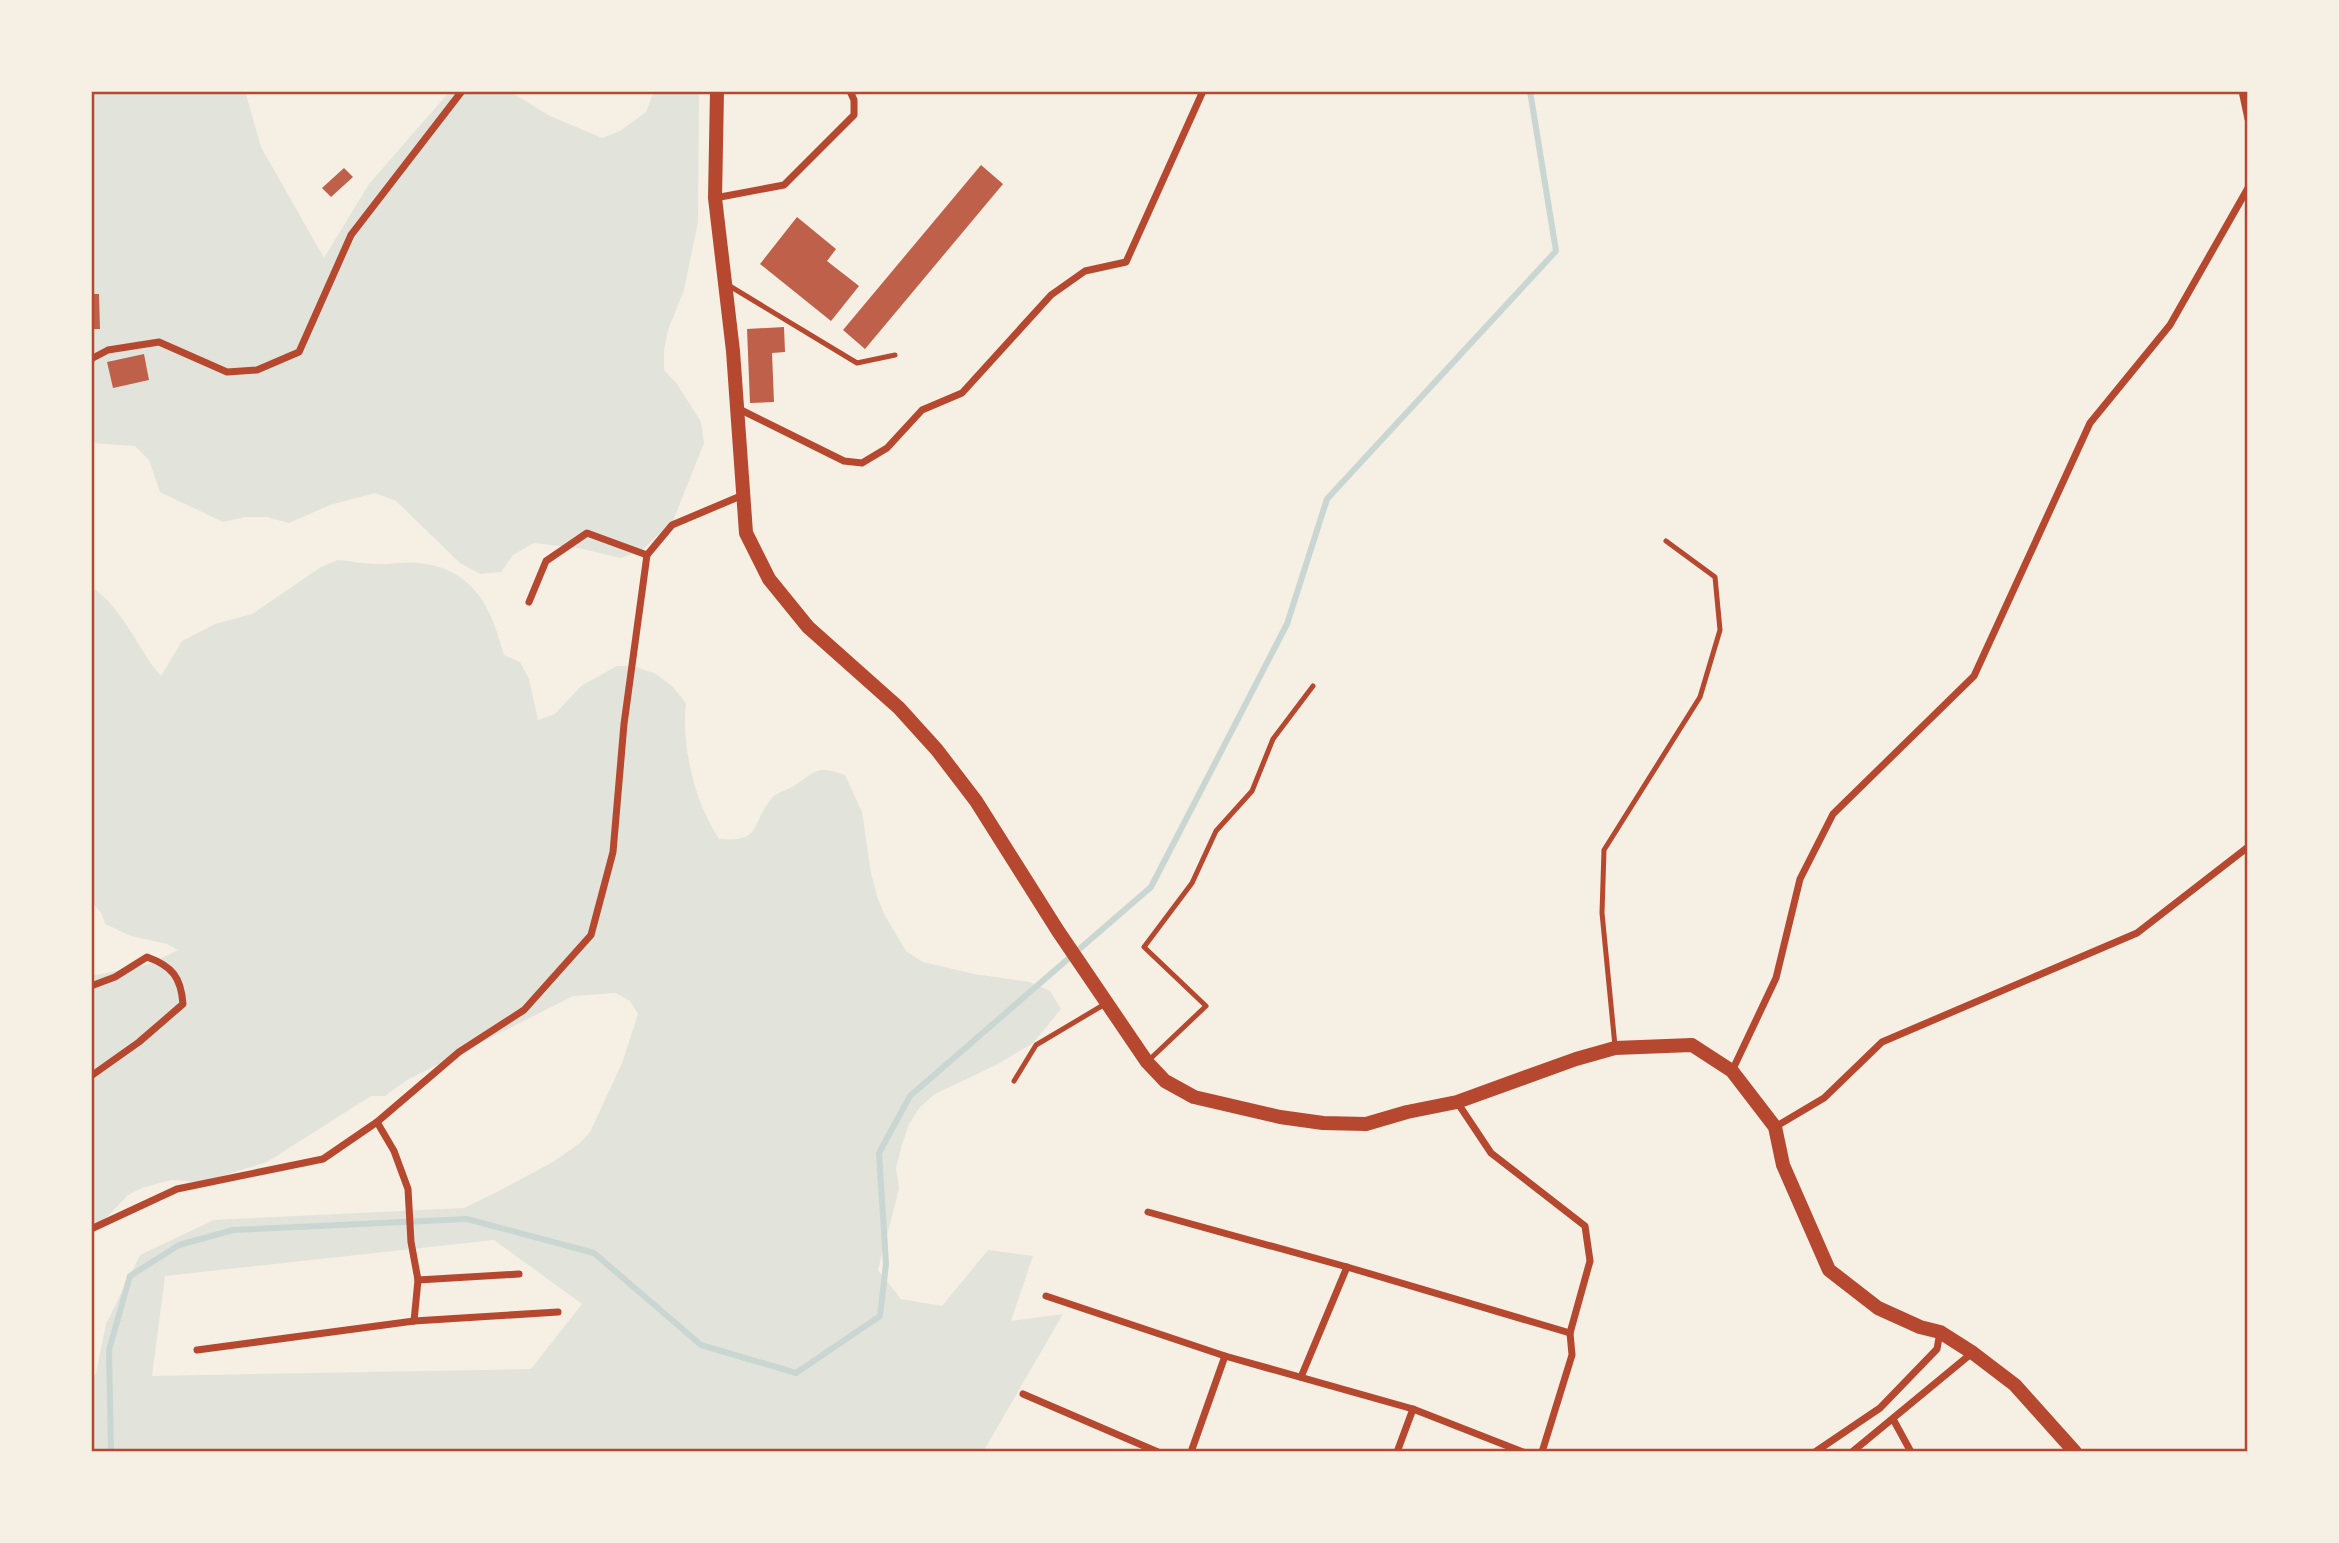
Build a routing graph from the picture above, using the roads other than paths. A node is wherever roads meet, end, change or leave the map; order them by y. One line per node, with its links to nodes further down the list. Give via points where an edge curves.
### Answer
1 (462, 91): 11 (street, via 351,235 299,352 257,370 227,372 159,342 108,350)
2 (717, 91): 8 (main road)
3 (850, 91): 8 (street, via 854,115 784,185)
4 (1203, 91): 12 (street, via 1126,261 1085,271 1051,295 962,393 922,410 887,448 862,463 844,461)
5 (2242, 91): 6 (street)
6 (2248, 119)
7 (2248, 188): 23 (street, via 2170,325 2090,423 1974,676 1833,814 1800,878 1776,978)
8 (715, 198): 9 (main road)
9 (725, 284): 10 (lane, via 857,363); 12 (main road)
10 (895, 355)
11 (91, 359)
12 (737, 408): 13 (main road)
13 (744, 495): 15 (street, via 672,525); 20 (main road, via 746,533 769,579 808,627 899,708 937,750 976,801)
14 (1667, 541): 21 (lane, via 1715,577 1720,630 1700,697 1604,850 1602,913)
15 (647, 555): 16 (street, via 587,533 546,561); 27 (street, via 624,724 613,852 591,935 524,1010 459,1052)
16 (528, 602)
17 (1313, 686): 22 (lane, via 1273,739 1252,790 1216,831 1192,883 1144,947 1206,1006)
18 (2248, 847): 28 (street, via 2137,933 1882,1042 1824,1098)
19 (91, 986): 24 (street, via 116,977 147,957 165,964 181,985 183,1004)
20 (1108, 1002): 22 (main road); 25 (lane, via 1036,1045)
21 (1615, 1048): 23 (main road, via 1692,1045); 26 (main road)
22 (1147, 1062): 26 (main road, via 1165,1081 1194,1097 1323,1123 1366,1124)
23 (1732, 1071): 28 (main road)
24 (91, 1076)
25 (1014, 1081)
26 (1457, 1102): 38 (street, via 1491,1153 1585,1226 1590,1261)
27 (377, 1122): 30 (street, via 323,1159 177,1189); 33 (street, via 408,1189)
28 (1775, 1127): 37 (main road, via 1783,1165 1829,1270 1878,1308)
29 (1148, 1212): 31 (street)
30 (91, 1228)
31 (1347, 1267): 38 (street); 42 (street)
32 (519, 1274): 33 (street)
33 (418, 1280): 36 (street)
34 (1046, 1296): 41 (street)
35 (558, 1312): 36 (street)
36 (414, 1321): 39 (street)
37 (1940, 1332): 40 (main road); 51 (street, via 1937,1349 1880,1408)
38 (1570, 1333): 50 (street, via 1572,1355)
39 (197, 1350)
40 (1973, 1353): 45 (street); 54 (main road, via 2015,1385)
41 (1225, 1356): 42 (street); 47 (street)
42 (1300, 1377): 44 (street)
43 (1024, 1394): 46 (street)
44 (1413, 1409): 48 (street); 49 (street)
45 (1894, 1419): 52 (street); 53 (street)
46 (1158, 1452)
47 (1191, 1452)
48 (1397, 1452)
49 (1523, 1452)
50 (1542, 1452)
51 (1815, 1452)
52 (1852, 1452)
53 (1911, 1452)
54 (2075, 1452)

